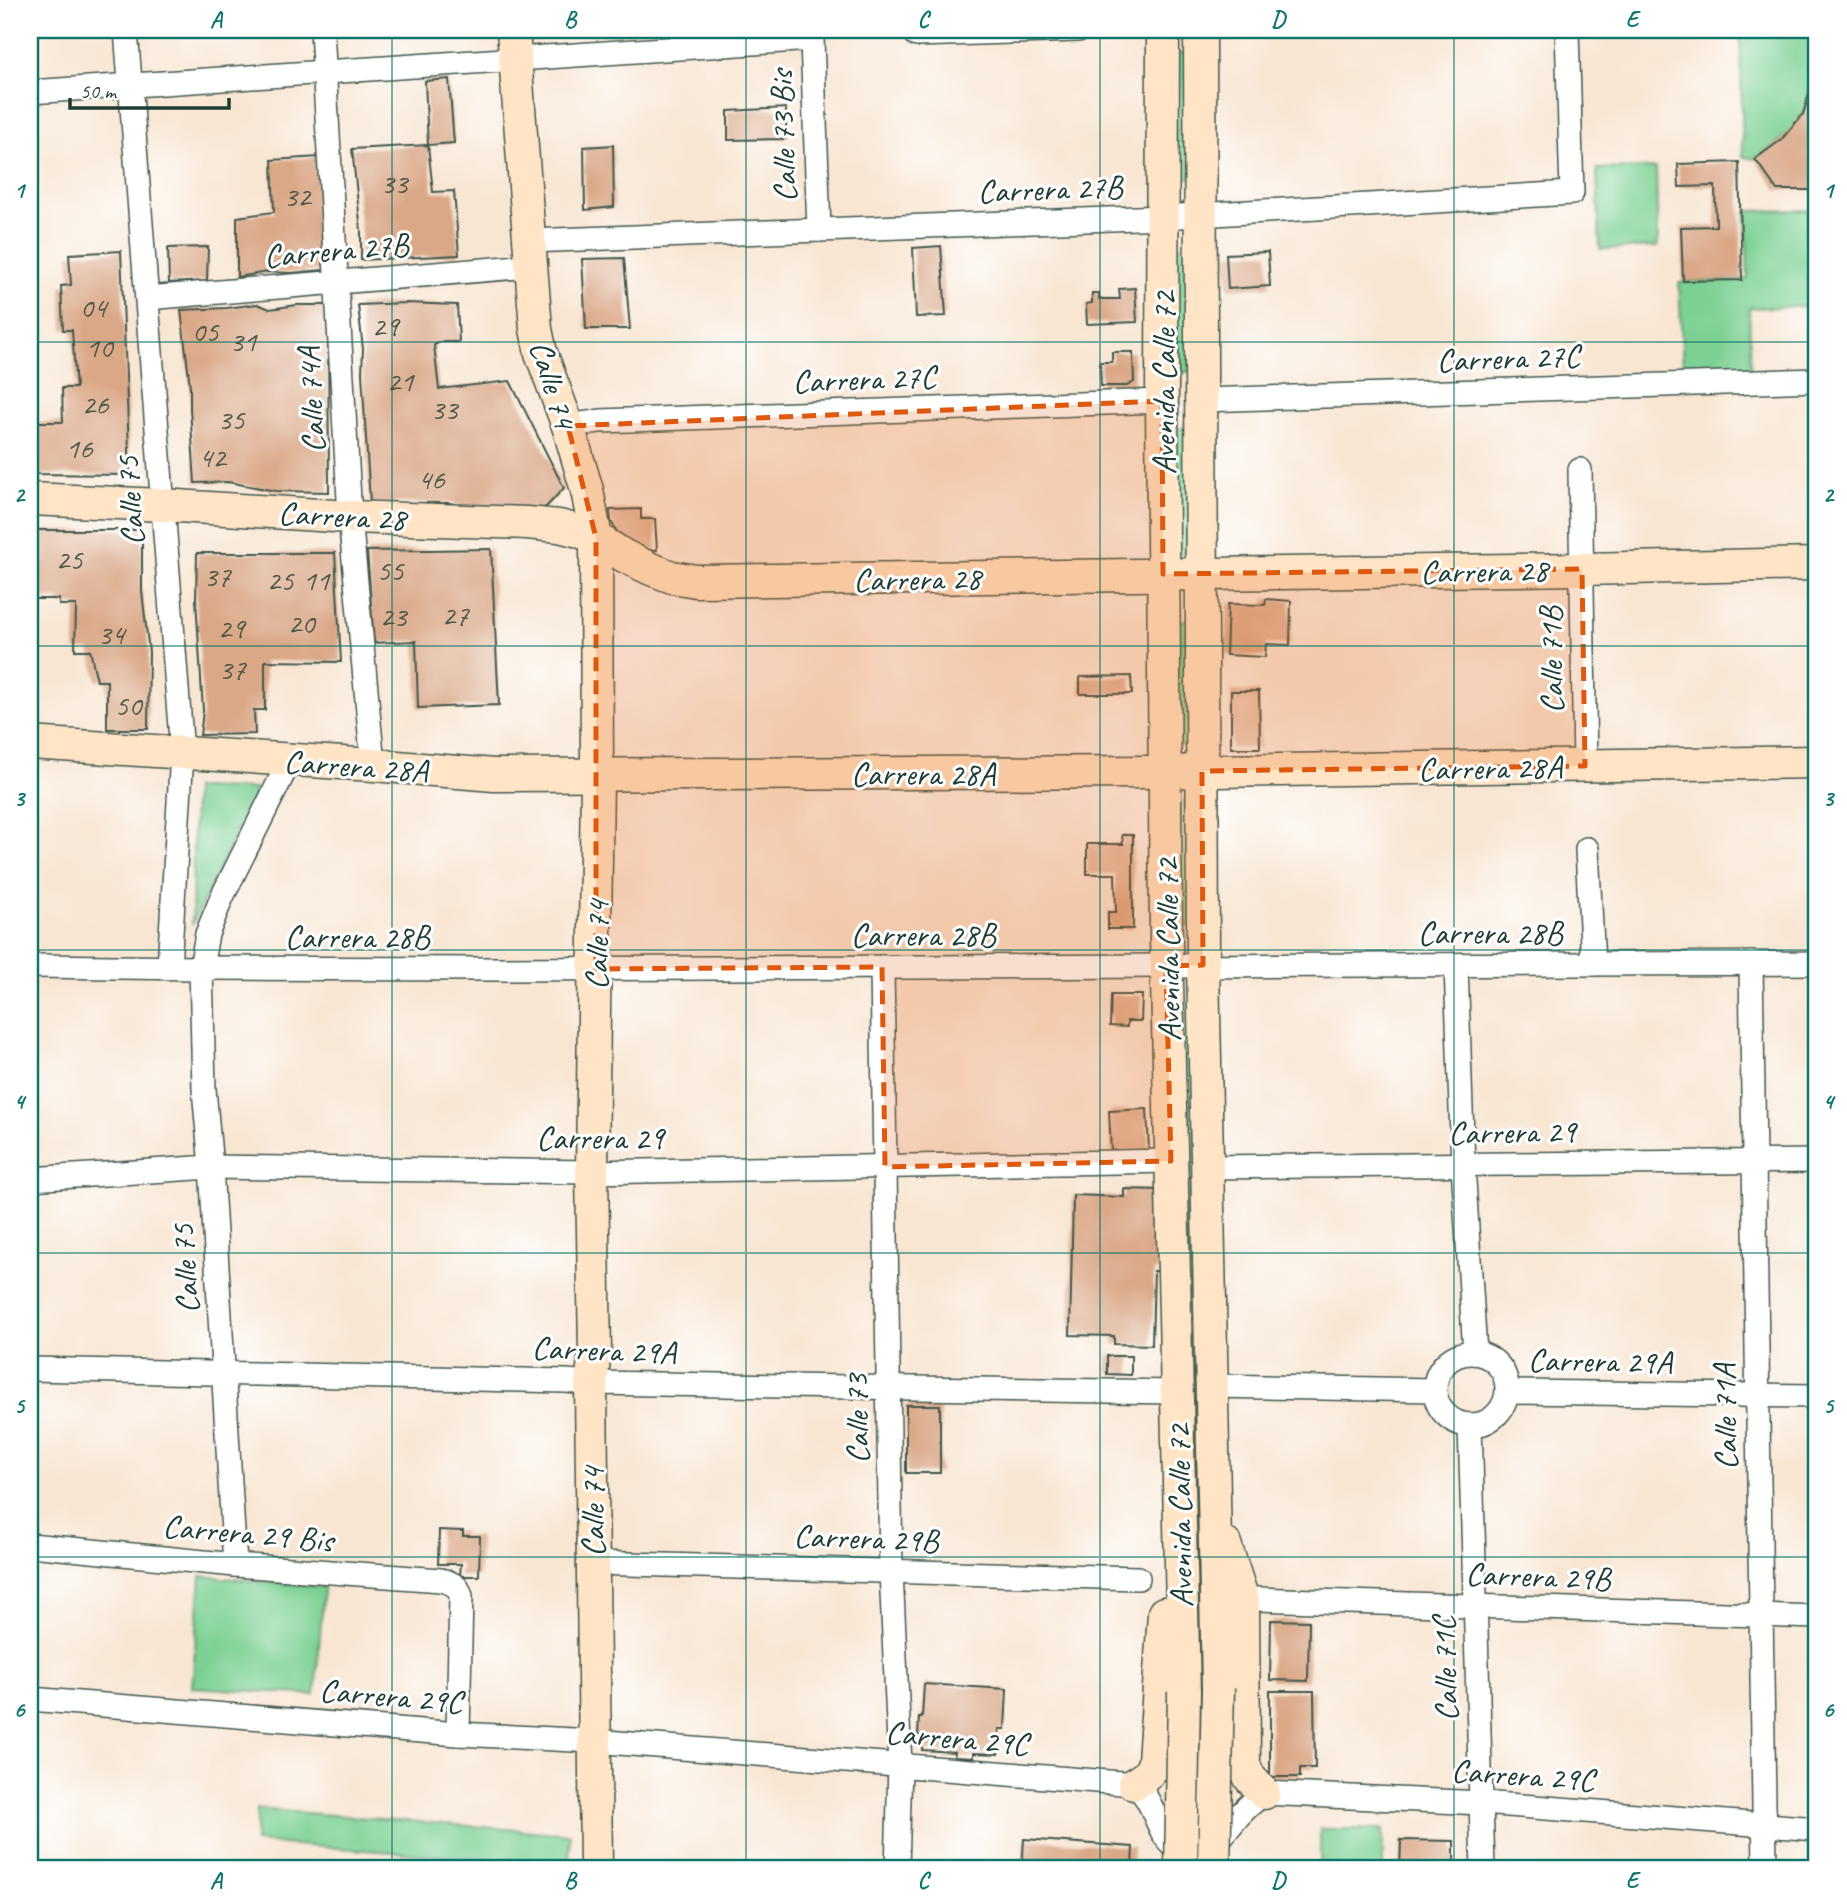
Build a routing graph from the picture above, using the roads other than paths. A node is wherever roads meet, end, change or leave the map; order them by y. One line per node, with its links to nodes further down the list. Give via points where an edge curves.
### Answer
1 (126, 30): 10 (street, Calle 75)
2 (322, 30): 9 (street, Calle 74A)
3 (1078, 30): 7 (street)
4 (1163, 30): 13 (street, Avenida Calle 72)
5 (1200, 30): 12 (street, Avenida Calle 72)
6 (1567, 30): 12 (street, Carrera 27B, via 1572,193)
7 (915, 32)
8 (515, 44): 9 (street); 14 (street, Calle 73 Bis, via 812,39); 15 (street, Calle 74)
9 (325, 72): 10 (street); 16 (street, Calle 74A)
10 (130, 85): 11 (street); 17 (street, Calle 75)
11 (30, 92)
12 (1201, 214): 13 (street, Carrera 27B); 19 (street, Avenida Calle 72)
13 (1163, 217): 14 (street, Carrera 27B); 20 (street, Avenida Calle 72)
14 (819, 230): 15 (street, Carrera 27B)
15 (531, 254): 16 (street, Carrera 27B); 21 (street, Calle 74, via 541,353)
16 (337, 282): 17 (street, Carrera 27B); 25 (street, Calle 74A)
17 (147, 298): 24 (street, Calle 75)
18 (1817, 380): 19 (street, Carrera 27C)
19 (1202, 400): 30 (street, Avenida Calle 72)
20 (1162, 401): 21 (street, Carrera 27C, via 600,421); 29 (street, Avenida Calle 72)
21 (568, 426): 26 (street, Calle 74)
22 (1580, 470): 28 (street, Calle 71B)
23 (30, 499): 24 (street, Carrera 28)
24 (162, 505): 25 (street, Carrera 28); 32 (street, Calle 75)
25 (350, 517): 26 (street, Carrera 28, via 527,523 559,526); 35 (street, Calle 74A)
26 (596, 538): 29 (street, Carrera 28, via 651,569 696,581); 39 (street, Calle 74)
27 (1817, 564): 28 (street, Carrera 28)
28 (1582, 569): 30 (street, Carrera 28); 36 (street, Calle 71B)
29 (1164, 574): 30 (street, Carrera 28); 37 (street, Avenida Calle 72)
30 (1202, 574): 38 (street, Avenida Calle 72)
31 (30, 743): 32 (street, Carrera 28A)
32 (182, 753): 33 (street, Carrera 28A); 48 (street, Calle 75)
33 (290, 760): 35 (street, Carrera 28A); 50 (street, Calle 75, via 222,897 207,934)
34 (1817, 762): 36 (street, Carrera 28A)
35 (373, 765): 39 (street, Carrera 28A, via 494,775)
36 (1585, 765): 38 (street, Carrera 28A)
37 (1165, 772): 38 (street, Carrera 28A); 39 (street, Carrera 28A); 47 (street, Avenida Calle 72)
38 (1202, 772): 45 (street, Avenida Calle 72)
39 (597, 776): 51 (street, Calle 74)
40 (1587, 849): 43 (street)
41 (1751, 963): 42 (street, Carrera 28B); 43 (street, Carrera 28B); 54 (street, Calle 71A)
42 (1817, 963)
43 (1593, 964): 46 (street, Carrera 28B)
44 (30, 965): 48 (street, Carrera 28B)
45 (1203, 965): 46 (street, Carrera 28B); 47 (street, Carrera 28B); 58 (street, Avenida Calle 72)
46 (1456, 965): 55 (street)
47 (1166, 966): 49 (street, Carrera 28B); 52 (street, Avenida Calle 72)
48 (169, 967): 50 (street, Carrera 28B)
49 (882, 967): 51 (street, Carrera 28B); 57 (street, Calle 73)
50 (201, 968): 51 (street, Carrera 28B); 56 (street, Calle 75)
51 (596, 969): 59 (street, Calle 74)
52 (1171, 1161): 57 (street, Carrera 29); 68 (street, Avenida Calle 72)
53 (1817, 1161): 54 (street, Carrera 29)
54 (1754, 1162): 55 (street, Carrera 29); 70 (street, Calle 71A)
55 (1463, 1165): 58 (street, Carrera 29); 61 (street)
56 (211, 1167): 59 (street, Carrera 29); 60 (street, Carrera 29); 63 (street, Calle 75)
57 (885, 1167): 59 (street, Carrera 29); 66 (street, Calle 73)
58 (1207, 1167): 65 (street, Avenida Calle 72)
59 (592, 1172): 64 (street, Calle 74)
60 (30, 1179)
61 (1475, 1353): 67 (street, via 1446,1362 1437,1375); 69 (street, via 1499,1365)
62 (30, 1369): 63 (street, Carrera 29A)
63 (223, 1373): 64 (street, Carrera 29A); 77 (street, Calle 75)
64 (592, 1383): 66 (street, Carrera 29A); 76 (street, Calle 74)
65 (1211, 1386): 67 (street); 73 (street, Avenida Calle 72)
66 (888, 1388): 68 (street, Carrera 29A); 78 (street, Calle 73)
67 (1435, 1390): 72 (street, via 1446,1415)
68 (1176, 1392): 75 (street, Avenida Calle 72)
69 (1507, 1392): 70 (street, Carrera 29A); 72 (street, via 1496,1416)
70 (1757, 1395): 71 (street, Carrera 29A); 82 (street, Calle 71A)
71 (1817, 1396)
72 (1470, 1425): 81 (street, Calle 71C)
73 (1214, 1516): 89 (street, via 1243,1600 1244,1765); 96 (street, Avenida Calle 72, bridge, via 1218,1688)
74 (30, 1545): 77 (street, Carrera 29 Bis)
75 (1180, 1548): 88 (street, via 1168,1578 1153,1768); 95 (street, Avenida Calle 72, bridge, via 1184,1692)
76 (592, 1563): 78 (street, Carrera 29B); 86 (street, Calle 74)
77 (235, 1565): 85 (street, Carrera 29 Bis, via 441,1580 459,1588)
78 (891, 1571): 79 (street, Carrera 29B); 87 (street, Calle 73)
79 (1138, 1578)
80 (1256, 1599): 81 (street, Carrera 29B)
81 (1476, 1606): 82 (street, Carrera 29B); 90 (street, Calle 71C)
82 (1761, 1615): 83 (street, Carrera 29B); 91 (street, Calle 71A)
83 (1817, 1617)
84 (30, 1699): 85 (street, Carrera 29C)
85 (458, 1734): 86 (street, Carrera 29C)
86 (594, 1741): 87 (street, Carrera 29C); 93 (street, Calle 74)
87 (900, 1765): 88 (street, Carrera 29C); 94 (street, Calle 73)
88 (1135, 1784): 89 (street, via 1148,1798 1169,1842 1186,1854 1210,1848)
89 (1264, 1793): 90 (street, Carrera 29C)
90 (1482, 1803): 91 (street, Carrera 29C); 97 (street, Calle 71C)
91 (1764, 1825): 92 (street, Carrera 29C); 98 (street, Calle 71A)
92 (1817, 1829)
93 (596, 1869)
94 (897, 1869)
95 (1181, 1869)
96 (1214, 1869)
97 (1483, 1869)
98 (1765, 1869)

